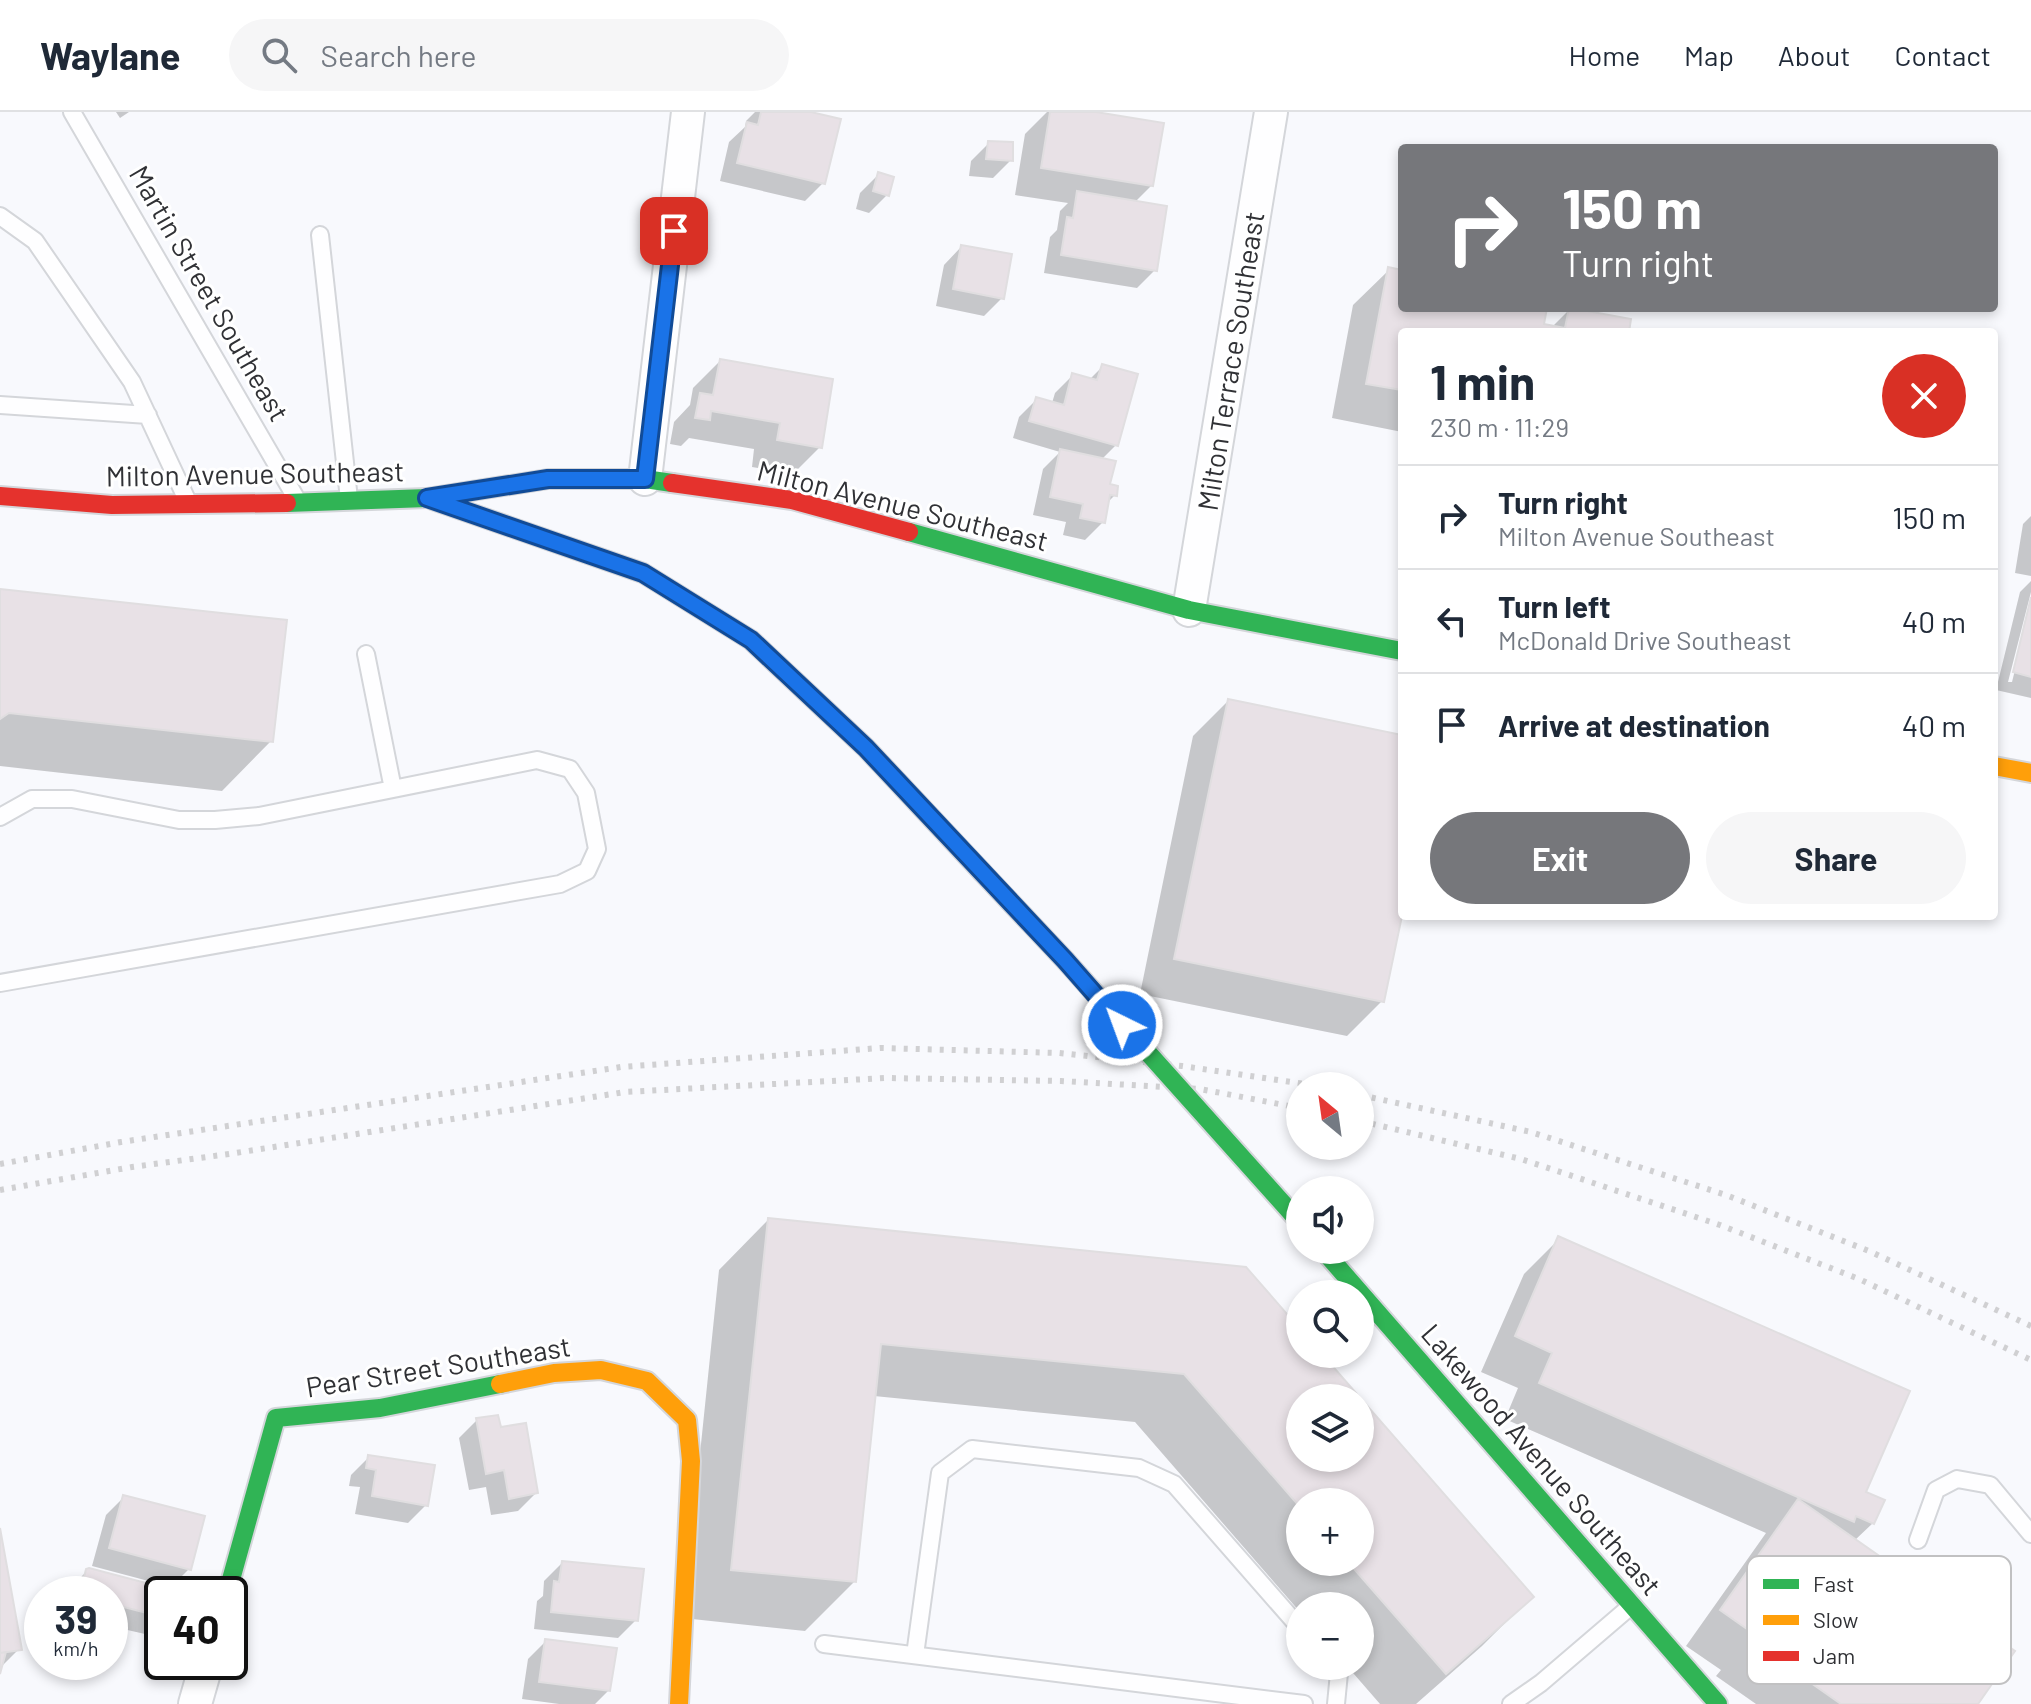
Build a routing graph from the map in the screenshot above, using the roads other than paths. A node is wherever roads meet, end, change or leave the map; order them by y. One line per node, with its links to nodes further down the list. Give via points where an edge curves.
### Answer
1 (72, 112): 13 (lane, Martin Street Southeast)
2 (688, 112): 8 (street)
3 (1271, 112): 14 (street, Milton Terrace Southeast)
4 (0, 216): 7 (lane, via 37,244 132,382)
5 (320, 235): 11 (lane)
6 (0, 405): 7 (lane)
7 (148, 415): 12 (lane)
8 (645, 479): 10 (street, Milton Avenue Southeast, via 548,479); 14 (street, Milton Avenue Southeast, via 792,500)
9 (0, 496): 12 (street, Milton Avenue Southeast, via 112,505)
10 (427, 498): 11 (street, Milton Avenue Southeast); 22 (street, bridge, via 643,573 751,640 866,748)
11 (350, 501): 13 (street, Milton Avenue Southeast)
12 (189, 503): 13 (street, Milton Avenue Southeast)
13 (299, 503)
14 (1189, 610): 15 (street, Milton Avenue Southeast)
15 (1398, 650)
16 (366, 654): 19 (lane)
17 (1998, 767): 18 (street)
18 (2031, 773)
19 (393, 789): 20 (lane, via 215,820 179,820 72,799 32,799); 21 (lane, via 537,760 570,769 586,793 597,849 587,871 560,884)
20 (0, 817)
21 (0, 983)
22 (1286, 1208)
23 (1335, 1264): 27 (street, Lakewood Avenue Southeast)
24 (2031, 1534): 25 (lane, via 1990,1485 1957,1479 1936,1490)
25 (1918, 1540)
26 (232, 1576): 34 (street, Pear Street Southeast, via 276,1418 380,1408 554,1373 601,1370 647,1381 687,1420 691,1461)
27 (1633, 1605): 37 (lane); 38 (street, Lakewood Avenue Southeast)
28 (1286, 1612): 30 (lane, via 1174,1484 1139,1468 972,1449 940,1473)
29 (824, 1644): 30 (lane)
30 (915, 1655): 35 (lane)
31 (202, 1680): 33 (street)
32 (1338, 1680): 36 (lane)
33 (195, 1704)
34 (679, 1704)
35 (1304, 1704)
36 (1336, 1704)
37 (1511, 1704)
38 (1718, 1704)

